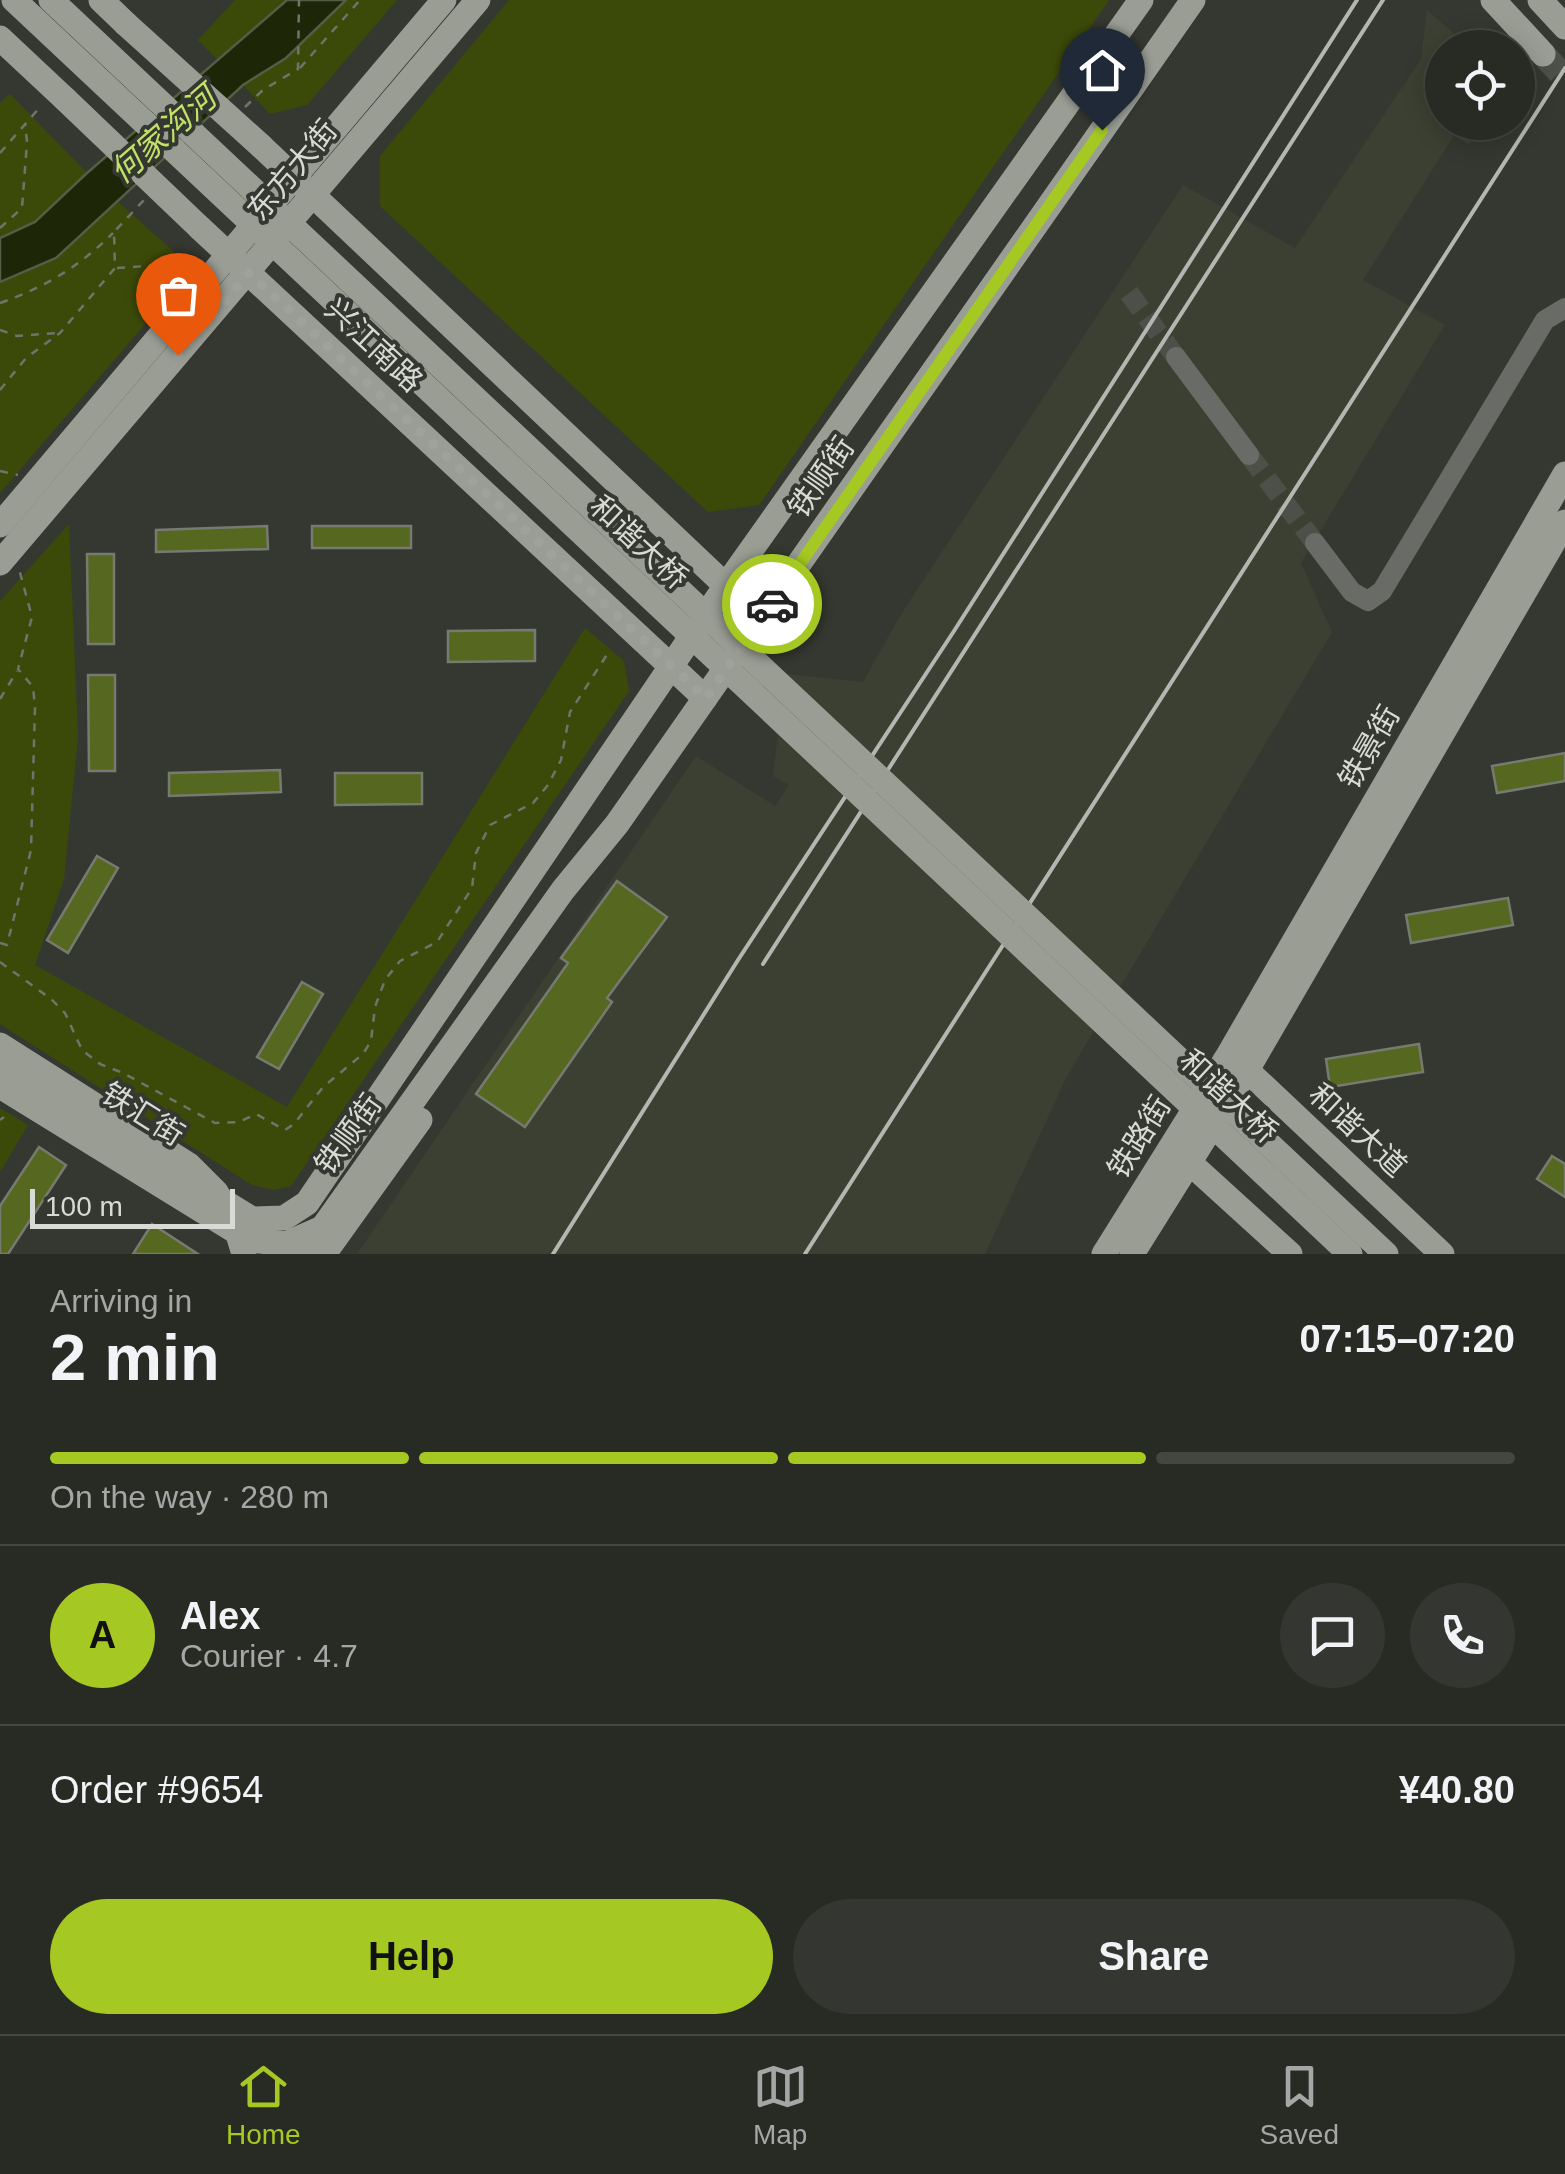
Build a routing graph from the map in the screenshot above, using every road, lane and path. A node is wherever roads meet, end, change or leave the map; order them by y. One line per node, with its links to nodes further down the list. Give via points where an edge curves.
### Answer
1 (14, 0): 62 (main road, 和谐大桥, bridge)
2 (51, 0): 63 (main road, 和谐大桥, bridge)
3 (101, 0): 20 (main road, bridge)
4 (299, 0): 15 (path)
5 (360, 0): 15 (path)
6 (444, 0): 20 (main road, 东方大街)
7 (478, 0): 20 (main road, 东方大街)
8 (1141, 0): 40 (main road, 铁顺街)
9 (1192, 0): 41 (main road, 铁顺街)
10 (1493, 0): 14 (main road)
11 (1540, 0): 12 (main road)
12 (1564, 28)
13 (0, 38): 16 (main road, 兴江南路)
14 (1543, 54)
15 (298, 69): 17 (path)
16 (60, 94): 18 (path); 24 (main road, 兴江南路, bridge)
17 (235, 116)
18 (25, 124): 19 (path); 22 (path, via 22,208)
19 (0, 154)
20 (304, 185): 24 (main road, 东方大街); 27 (main road, 东方大街); 40 (main road)
21 (150, 194): 23 (path)
22 (0, 228)
23 (114, 232): 26 (path); 28 (path, via 59,279)
24 (228, 254): 27 (main road, 兴江南路); 37 (main road, 东方大街)
25 (176, 264): 26 (path)
26 (116, 268): 31 (path)
27 (249, 273): 39 (main road, 东方大街); 43 (main road, 兴江南路)
28 (0, 304)
29 (1565, 308): 38 (lane, via 1545,320 1382,591 1368,600 1352,592)
30 (0, 330): 31 (path, via 17,336)
31 (60, 333): 33 (path, via 26,358)
32 (1176, 357): 34 (lane)
33 (0, 390)
34 (1249, 455)
35 (1565, 474): 51 (main road, 铁景街)
36 (1565, 522): 51 (main road, 铁景街)
37 (0, 525)
38 (1315, 543)
39 (6, 556): 44 (path, via 32,617)
40 (727, 584): 41 (main road); 43 (main road, 铁顺街)
41 (761, 619): 45 (main road, 铁顺街)
42 (608, 654): 49 (path, via 570,712 556,773 533,803 490,825 476,853 472,888 437,942 400,961 385,980 363,1054 286,1130 256,1114 214,1124 100,1064 82,1050 50,998)
43 (673, 666): 45 (main road, 兴江南路); 56 (main road, 铁顺街, via 307,1203)
44 (18, 669): 46 (path); 48 (path, via 33,687 35,707 31,850 7,945)
45 (706, 698): 47 (main road, 铁顺街)
46 (0, 699)
47 (617, 824): 57 (main road, 铁顺街, via 564,890); 57 (main road, via 520,976)
48 (0, 943)
49 (0, 962)
50 (0, 1046): 56 (main road, bridge, via 189,1165)
51 (1238, 1062): 54 (main road, 铁路街); 55 (main road, 铁路街); 64 (main road, 和谐大道)
52 (0, 1064): 56 (main road, 铁汇街)
53 (0, 1086): 56 (main road, 铁汇街)
54 (1171, 1147): 55 (main road); 59 (main road, 铁路街)
55 (1192, 1164): 60 (main road, 铁路街); 61 (main road)
56 (248, 1238): 57 (main road)
57 (322, 1242): 58 (main road)
58 (304, 1254)
59 (1104, 1254)
60 (1132, 1254)
61 (1290, 1254)
62 (1350, 1254)
63 (1386, 1254)
64 (1442, 1254)

